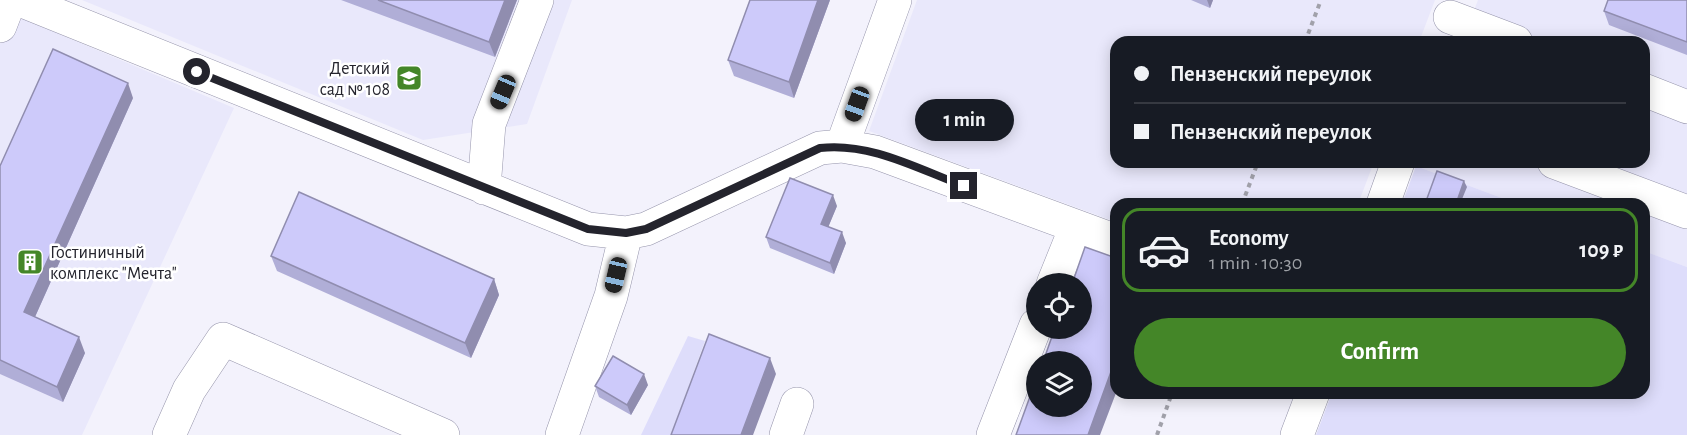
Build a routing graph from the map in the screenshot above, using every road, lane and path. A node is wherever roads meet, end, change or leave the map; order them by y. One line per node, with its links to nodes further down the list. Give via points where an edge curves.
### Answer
1 (10, 0): 7 (street)
2 (20, 0): 16 (street)
3 (537, 0): 16 (street, via 489,124)
4 (895, 0): 12 (street)
5 (1322, 0): 8 (path)
6 (1449, 20): 9 (street)
7 (0, 26)
8 (1307, 36)
9 (1498, 36)
10 (1650, 92): 11 (street)
11 (1687, 106)
12 (842, 146): 22 (street, via 875,152); 23 (street, via 820,148 646,229)
13 (1256, 168): 17 (path)
14 (1396, 168): 18 (street)
15 (1570, 168): 19 (street)
16 (484, 188): 23 (street, via 588,229)
17 (1244, 198)
18 (1385, 198)
19 (1650, 198)
20 (1650, 198): 21 (street)
21 (1687, 212)
22 (1076, 227): 24 (street); 25 (street)
23 (626, 233): 32 (street, via 611,296)
24 (1110, 239)
25 (1057, 273)
26 (1031, 339): 34 (street)
27 (1170, 399): 35 (path)
28 (1310, 399): 36 (street)
29 (797, 404): 33 (street)
30 (169, 435): 31 (street, via 189,390 224,339)
31 (443, 435)
32 (562, 435)
33 (786, 435)
34 (993, 435)
35 (1157, 435)
36 (1297, 435)

